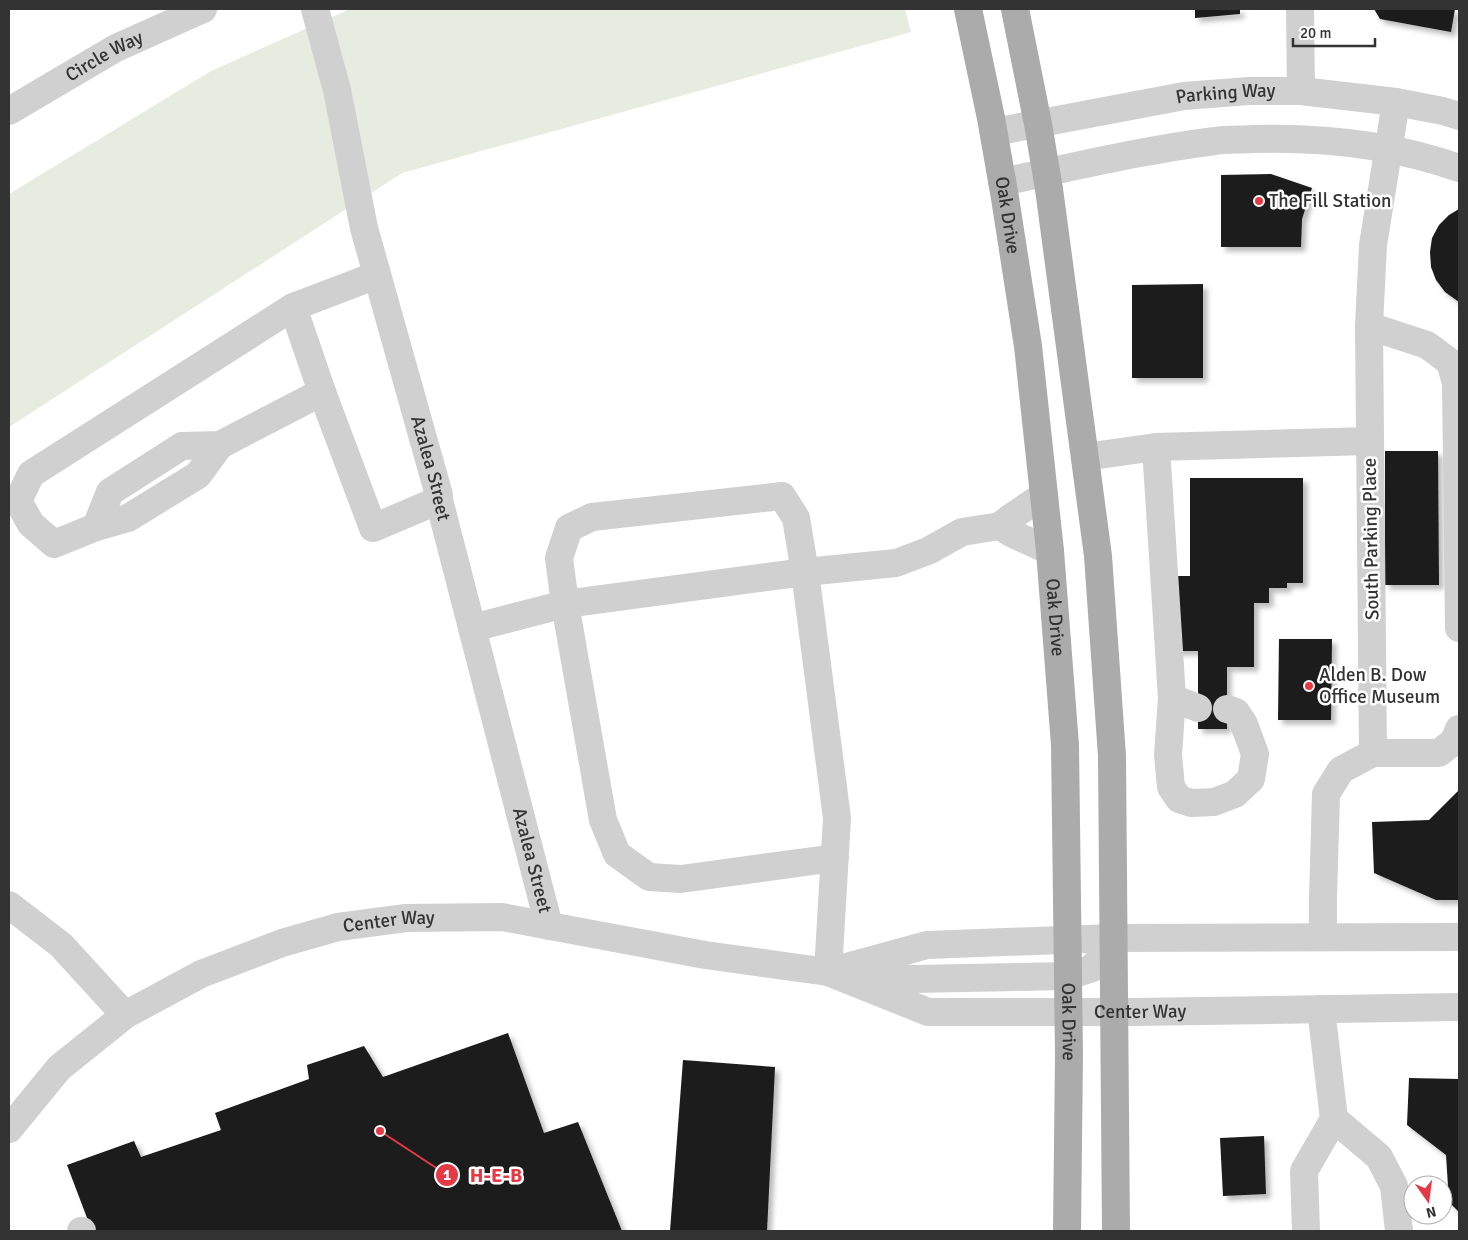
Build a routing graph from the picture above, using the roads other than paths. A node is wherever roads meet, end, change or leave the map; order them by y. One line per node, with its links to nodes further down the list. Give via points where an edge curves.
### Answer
1 (203, 9): 8 (street, Circle Way, via 116,48)
2 (315, 9): 16 (street, Azalea Street, via 337,90 364,228)
3 (968, 9): 11 (main road, Oak Drive)
4 (1015, 9): 10 (main road)
5 (1300, 9): 6 (street)
6 (1300, 91): 7 (street, Parking Way); 10 (street, Parking Way, via 1184,96)
7 (1396, 102): 9 (street, Parking Way); 12 (street, South Parking Place)
8 (9, 111)
9 (1459, 116)
10 (1038, 124): 11 (street, Parking Way); 14 (main road)
11 (994, 132): 15 (main road, Oak Drive)
12 (1389, 150): 13 (street); 14 (street, via 1346,142 1280,138 1217,141 1147,151); 18 (street, South Parking Place, via 1373,245)
13 (1459, 168)
14 (1046, 172): 15 (street); 22 (main road)
15 (1002, 182): 23 (main road, Oak Drive, via 1028,346)
16 (377, 275): 17 (street); 24 (street, Azalea Street)
17 (293, 306): 19 (street); 19 (street, via 31,474 18,501 31,524 54,544 128,518 198,475 220,445)
18 (1370, 326): 20 (street, South Parking Place); 30 (street, via 1427,345 1450,362 1456,383)
19 (322, 392): 24 (street, via 373,528)
20 (1370, 441): 21 (street); 35 (street, South Parking Place)
21 (1156, 447): 22 (street); 31 (street)
22 (1084, 457): 41 (main road, via 1098,556 1112,756)
23 (1044, 495): 25 (street); 26 (main road, Oak Drive)
24 (439, 500): 29 (street, Azalea Street)
25 (1000, 526): 26 (street); 27 (street, via 962,532 928,551 896,563)
26 (1050, 551): 42 (main road, Oak Drive, via 1065,745)
27 (804, 572): 28 (street); 28 (street, via 796,518 782,496 592,517 569,528 559,558); 36 (street, via 837,818)
28 (565, 604): 29 (street); 36 (street, via 603,820 616,854 649,877 681,879)
29 (472, 628): 38 (street, Azalea Street)
30 (1459, 628)
31 (1172, 698): 32 (street); 33 (street, via 1168,755 1171,787 1179,799 1191,803 1214,802 1236,794 1251,779 1255,754 1244,724 1236,712)
32 (1198, 708)
33 (1227, 709)
34 (1459, 730): 35 (street, via 1454,742 1439,753)
35 (1373, 753): 39 (street, via 1341,770 1326,794)
36 (834, 858): 43 (street)
37 (9, 905): 49 (street, via 60,945)
38 (549, 926): 43 (street, Center Way, via 704,955); 49 (street, Center Way, via 502,917 482,917 406,918 338,927 282,943 201,974)
39 (1323, 936): 40 (street, Center Way); 41 (street, Center Way)
40 (1459, 937)
41 (1113, 938): 42 (street, Center Way); 44 (street, via 1093,968); 48 (main road)
42 (1068, 939): 43 (street, Center Way, via 927,946); 44 (main road, Oak Drive)
43 (828, 972): 44 (street, via 913,979); 47 (street, Center Way, via 928,1012)
44 (1068, 976): 47 (main road, Oak Drive)
45 (1459, 1006): 46 (street, Center Way)
46 (1321, 1009): 48 (street, Center Way); 50 (street)
47 (1068, 1012): 48 (street, Center Way); 52 (main road, Oak Drive)
48 (1114, 1012): 53 (main road)
49 (125, 1014): 51 (street, Center Way, via 59,1068)
50 (1334, 1119): 54 (street, via 1304,1172); 55 (street, via 1379,1158 1394,1186)
51 (9, 1128)
52 (1067, 1231)
53 (1116, 1231)
54 (1306, 1231)
55 (1398, 1231)

